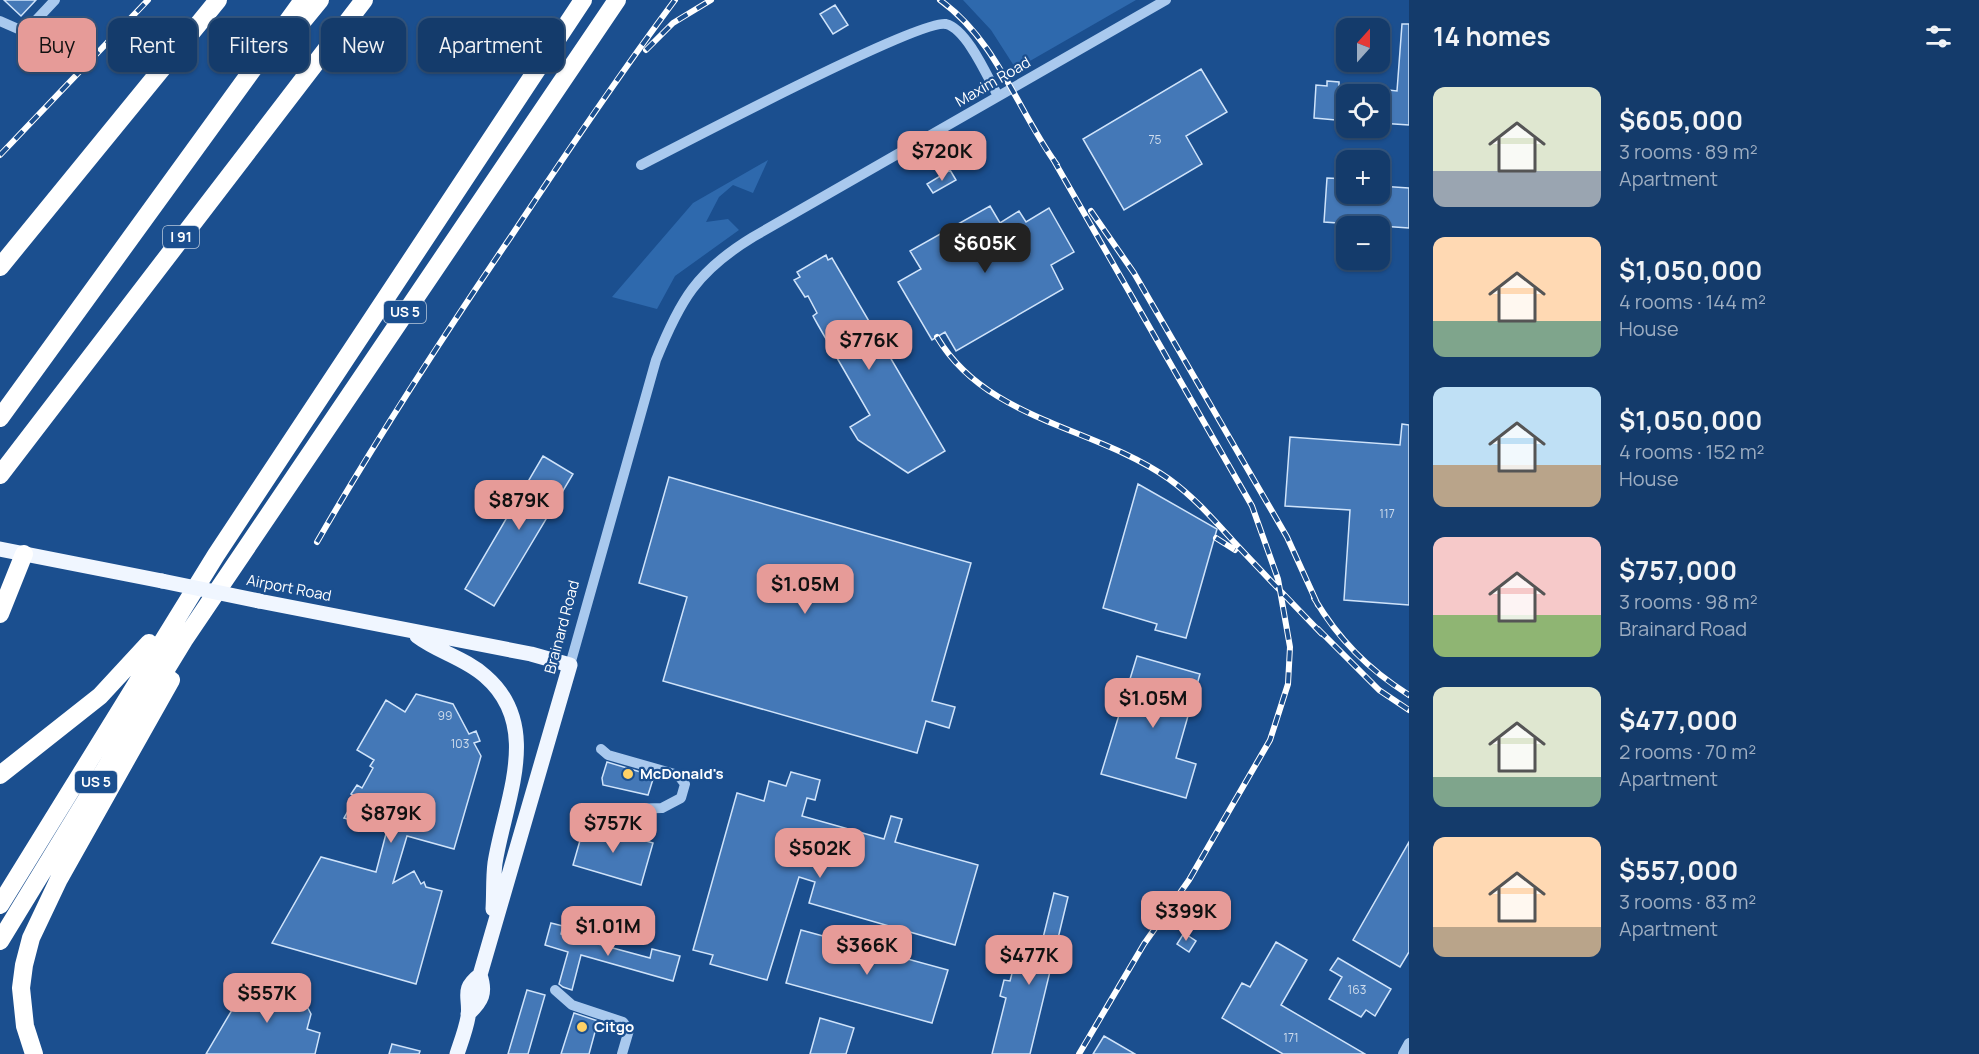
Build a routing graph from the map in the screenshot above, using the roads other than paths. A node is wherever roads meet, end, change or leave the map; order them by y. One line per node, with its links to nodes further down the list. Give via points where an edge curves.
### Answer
1 (55, 0): 9 (street, via 25,32)
2 (218, 0): 13 (highway)
3 (303, 0): 11 (highway, I 91)
4 (320, 0): 11 (highway, via 290,41)
5 (364, 0): 17 (highway, I 91)
6 (583, 0): 16 (highway, US 5)
7 (617, 0): 21 (highway, US 5)
8 (1166, 0): 10 (street, Maxim Road)
9 (0, 21)
10 (998, 96): 12 (street, via 958,31 947,24 934,24 870,51); 14 (street, Maxim Road, via 750,239 712,265)
11 (222, 113): 15 (highway, I 91)
12 (641, 165)
13 (0, 267)
14 (688, 292): 23 (street, Brainard Road, via 656,360)
15 (0, 418)
16 (274, 465): 25 (highway, via 242,502 137,658 100,696); 29 (highway, US 5, via 135,682)
17 (0, 476)
18 (0, 549): 19 (main road, Airport Road)
19 (24, 554): 20 (highway); 22 (main road, Airport Road, bridge)
20 (0, 614)
21 (195, 624): 31 (highway, US 5); 34 (highway, via 165,692 64,870 31,938 21,988 25,1026)
22 (413, 632): 23 (main road, Airport Road); 30 (main road, via 485,676 502,696 514,722 517,760 495,864)
23 (570, 665): 30 (main road, Brainard Road)
24 (601, 748): 28 (street, via 608,755 678,775 685,784 681,798 662,808)
25 (27, 751): 26 (highway); 27 (highway)
26 (0, 766)
27 (0, 775)
28 (622, 809)
29 (0, 905)
30 (492, 933): 35 (main road, Brainard Road, via 480,975 470,982 468,1014)
31 (0, 941)
32 (555, 990): 36 (street, via 572,1005 623,1022 629,1030)
33 (1409, 1043): 37 (street)
34 (34, 1054)
35 (457, 1054)
36 (622, 1054)
37 (1403, 1054)

